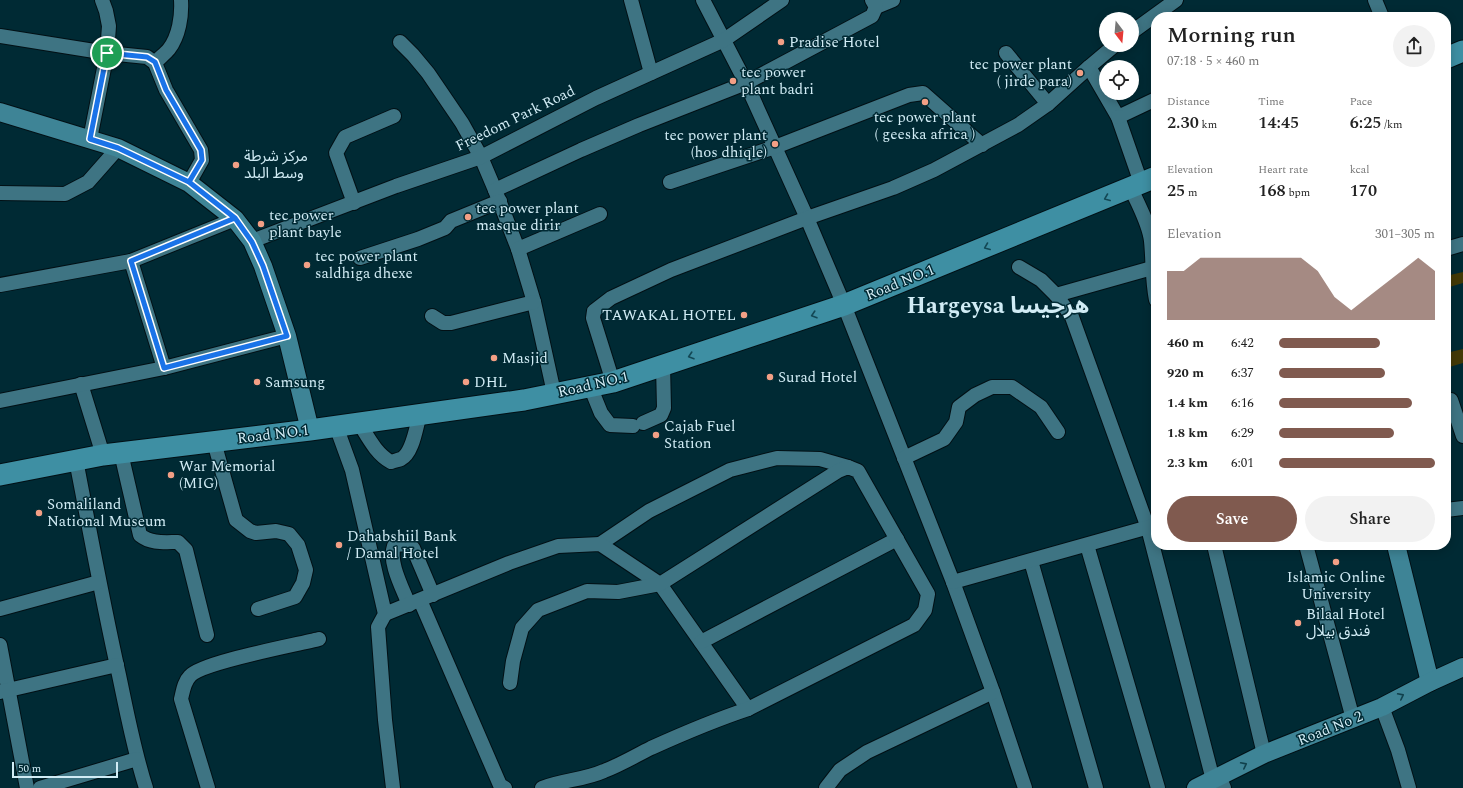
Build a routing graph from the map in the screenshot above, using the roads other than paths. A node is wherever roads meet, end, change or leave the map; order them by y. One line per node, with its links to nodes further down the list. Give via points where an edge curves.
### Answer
1 (102, 0): 19 (street, via 109,26)
2 (181, 0): 22 (street, via 182,11 175,40)
3 (631, 0): 24 (street)
4 (703, 0): 15 (street)
5 (782, 0): 15 (street, Freedom Park Road)
6 (893, 0): 9 (street)
7 (1176, 0): 10 (street)
8 (1375, 0): 11 (street)
9 (874, 4): 25 (street, via 872,16)
10 (1160, 12)
11 (1380, 12)
12 (1151, 18): 13 (street)
13 (1139, 27)
14 (0, 36): 19 (street)
15 (724, 40): 24 (street, Freedom Park Road); 25 (street)
16 (400, 42): 35 (street, via 428,73 462,123)
17 (1463, 51): 21 (highway)
18 (1107, 52): 23 (street)
19 (107, 53): 22 (street, via 147,57); 31 (street)
20 (1006, 53): 27 (street)
21 (1451, 56)
22 (155, 62): 36 (street, via 166,90 201,150 202,160)
23 (1089, 67): 27 (street); 30 (street)
24 (651, 73): 35 (street, Freedom Park Road)
25 (746, 83): 33 (street); 40 (street, via 581,150)
26 (1151, 100): 30 (street)
27 (1048, 104): 32 (street, via 1018,125)
28 (0, 112): 31 (main road)
29 (394, 116): 41 (street, via 345,137 336,153)
30 (1118, 117): 38 (street)
31 (90, 139): 34 (main road)
32 (982, 145): 33 (street, via 923,93 917,93); 44 (street, via 893,188)
33 (775, 147): 37 (street); 44 (street)
34 (118, 148): 36 (main road); 39 (street, via 88,182 65,194)
35 (481, 157): 40 (street); 41 (street, Freedom Park Road)
36 (189, 182): 43 (main road)
37 (670, 182)
38 (1143, 183): 45 (street, via 1147,227); 57 (highway, Road NO.1, one-way to 57)
39 (0, 193)
40 (497, 195): 49 (street); 50 (street, via 451,221 445,228)
41 (354, 203): 46 (street, Freedom Park Road)
42 (600, 214): 49 (street)
43 (235, 218): 46 (main road); 51 (street)
44 (807, 218): 57 (street); 62 (street, via 671,270 611,298 598,307 593,318)
45 (1151, 240)
46 (252, 242): 59 (main road)
47 (1463, 244): 48 (street)
48 (1451, 248)
49 (518, 249): 56 (street)
50 (360, 258)
51 (131, 261): 54 (street); 61 (street)
52 (1019, 266): 55 (street, via 1041,280)
53 (1151, 268): 55 (street)
54 (0, 285)
55 (1056, 295): 82 (street, via 1072,318)
56 (534, 302): 58 (street, via 451,323 443,323); 65 (street)
57 (844, 305): 60 (highway, Road NO.1, one-way to 60); 76 (street)
58 (432, 316)
59 (287, 336): 61 (street); 71 (main road)
60 (663, 365): 62 (highway, Road NO.1); 64 (street, via 664,408 661,415 638,424 610,425 601,413)
61 (164, 368): 63 (street)
62 (613, 382): 64 (highway, Road NO.1)
63 (81, 384): 67 (street); 75 (street)
64 (590, 386): 65 (highway, Road NO.1)
65 (554, 393): 68 (highway, Road NO.1, via 524,400)
66 (1453, 399): 73 (street)
67 (0, 401)
68 (420, 414): 69 (highway, Road NO.1); 69 (street, via 407,453 391,462 378,451)
69 (359, 423): 70 (highway, Road NO.1)
70 (336, 426): 71 (highway, Road NO.1); 98 (street, via 352,470)
71 (310, 430): 74 (highway, Road NO.1)
72 (1058, 432): 76 (street, via 1041,407 1012,387 992,387 975,394 959,407 956,422 944,439)
73 (1463, 436)
74 (214, 442): 75 (highway, Road NO.1); 97 (street, via 236,520 256,533 276,531 289,534 298,544 306,570 304,583 295,597)
75 (112, 454): 77 (highway, Road NO.1); 99 (street, via 140,535 153,542 178,542 186,550)
76 (904, 458): 93 (street)
77 (76, 460): 79 (highway, Road NO.1); 92 (street)
78 (848, 467): 84 (street, via 858,471); 85 (street, via 820,459 777,458 730,470 649,511); 94 (street)
79 (0, 475)
80 (1463, 508): 81 (street)
81 (1451, 509)
82 (1151, 524)
83 (1151, 527): 86 (street)
84 (897, 539): 101 (street); 110 (street, via 928,594 925,610 914,625)
85 (600, 544): 94 (street); 95 (street, via 558,546 509,563)
86 (1087, 546): 91 (street); 125 (street)
87 (1158, 550): 114 (street)
88 (1215, 550): 112 (street)
89 (1307, 550): 111 (street)
90 (1397, 550): 105 (main road)
91 (1031, 561): 93 (street); 124 (street)
92 (99, 582): 96 (street); 103 (street)
93 (953, 582): 108 (street)
94 (660, 584): 101 (street); 106 (street, via 618,592 587,591 538,610 522,628)
95 (420, 600): 98 (street); 120 (street, via 500,785)
96 (0, 608)
97 (258, 609)
98 (385, 614): 119 (street, via 378,627)
99 (207, 635)
100 (319, 639): 118 (street, via 219,663 202,668 190,676 181,699)
101 (701, 642): 110 (street)
102 (0, 645): 107 (street)
103 (117, 665): 107 (street); 113 (street)
104 (1463, 667): 105 (main road, Road No 2)
105 (1430, 682): 109 (main road, Road No 2, one-way to 105)
106 (510, 683)
107 (5, 691): 115 (street)
108 (993, 692): 122 (street, via 867,752 840,770); 123 (street)
109 (1382, 707): 111 (main road, Road No 2); 127 (street)
110 (748, 709): 121 (street, via 651,748 604,771)
111 (1353, 719): 112 (main road, Road No 2)
112 (1264, 754): 114 (main road, Road No 2, one-way to 112)
113 (137, 759): 116 (street); 117 (street)
114 (1219, 782): 126 (main road, Road No 2)
115 (28, 788)
116 (40, 788)
117 (146, 788)
118 (208, 788)
119 (393, 788)
120 (505, 788)
121 (542, 788)
122 (826, 788)
123 (1025, 788)
124 (1096, 788)
125 (1158, 788)
126 (1196, 788)
127 (1409, 788)

